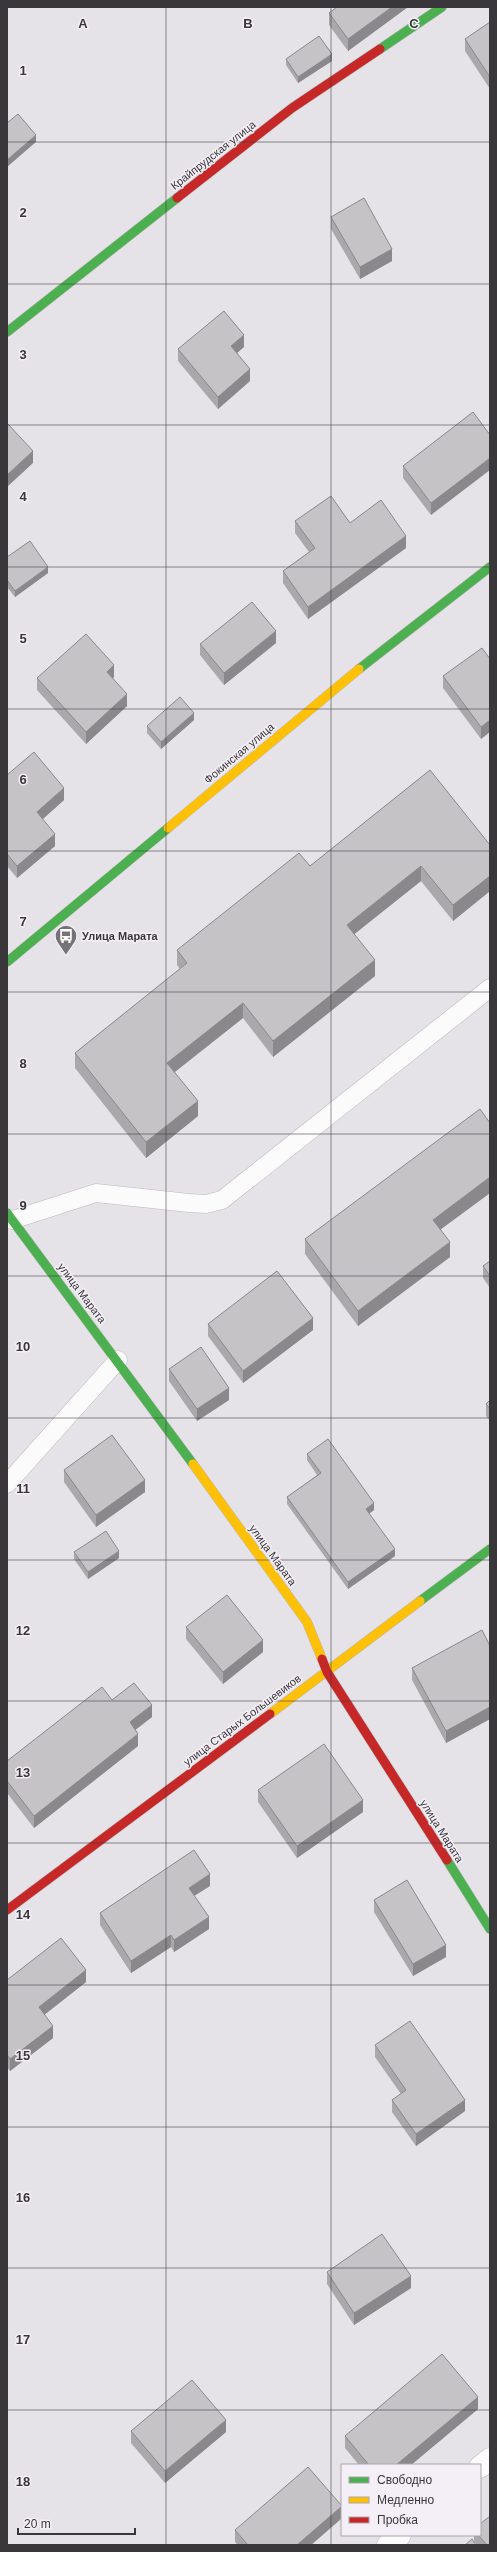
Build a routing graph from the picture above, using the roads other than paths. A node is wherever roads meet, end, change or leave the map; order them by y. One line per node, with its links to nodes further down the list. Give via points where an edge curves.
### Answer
1 (442, 7): 2 (street, Крайпрудская улица, via 292,108)
2 (7, 332)
3 (490, 567): 4 (street, Фокинская улица, via 364,664)
4 (7, 962)
5 (490, 988): 6 (lane, via 222,1200 206,1204 96,1193)
6 (9, 1216): 7 (street, улица Марата)
7 (118, 1360): 8 (lane); 10 (street, улица Марата, via 307,1622)
8 (7, 1484)
9 (490, 1549): 10 (street, улица Старых Большевиков)
10 (327, 1672): 11 (street, улица Старых Большевиков); 12 (street, улица Марата)
11 (7, 1910)
12 (490, 1929)
13 (490, 2459): 14 (street)
14 (481, 2466)
15 (399, 2536): 16 (street)
16 (388, 2545)

